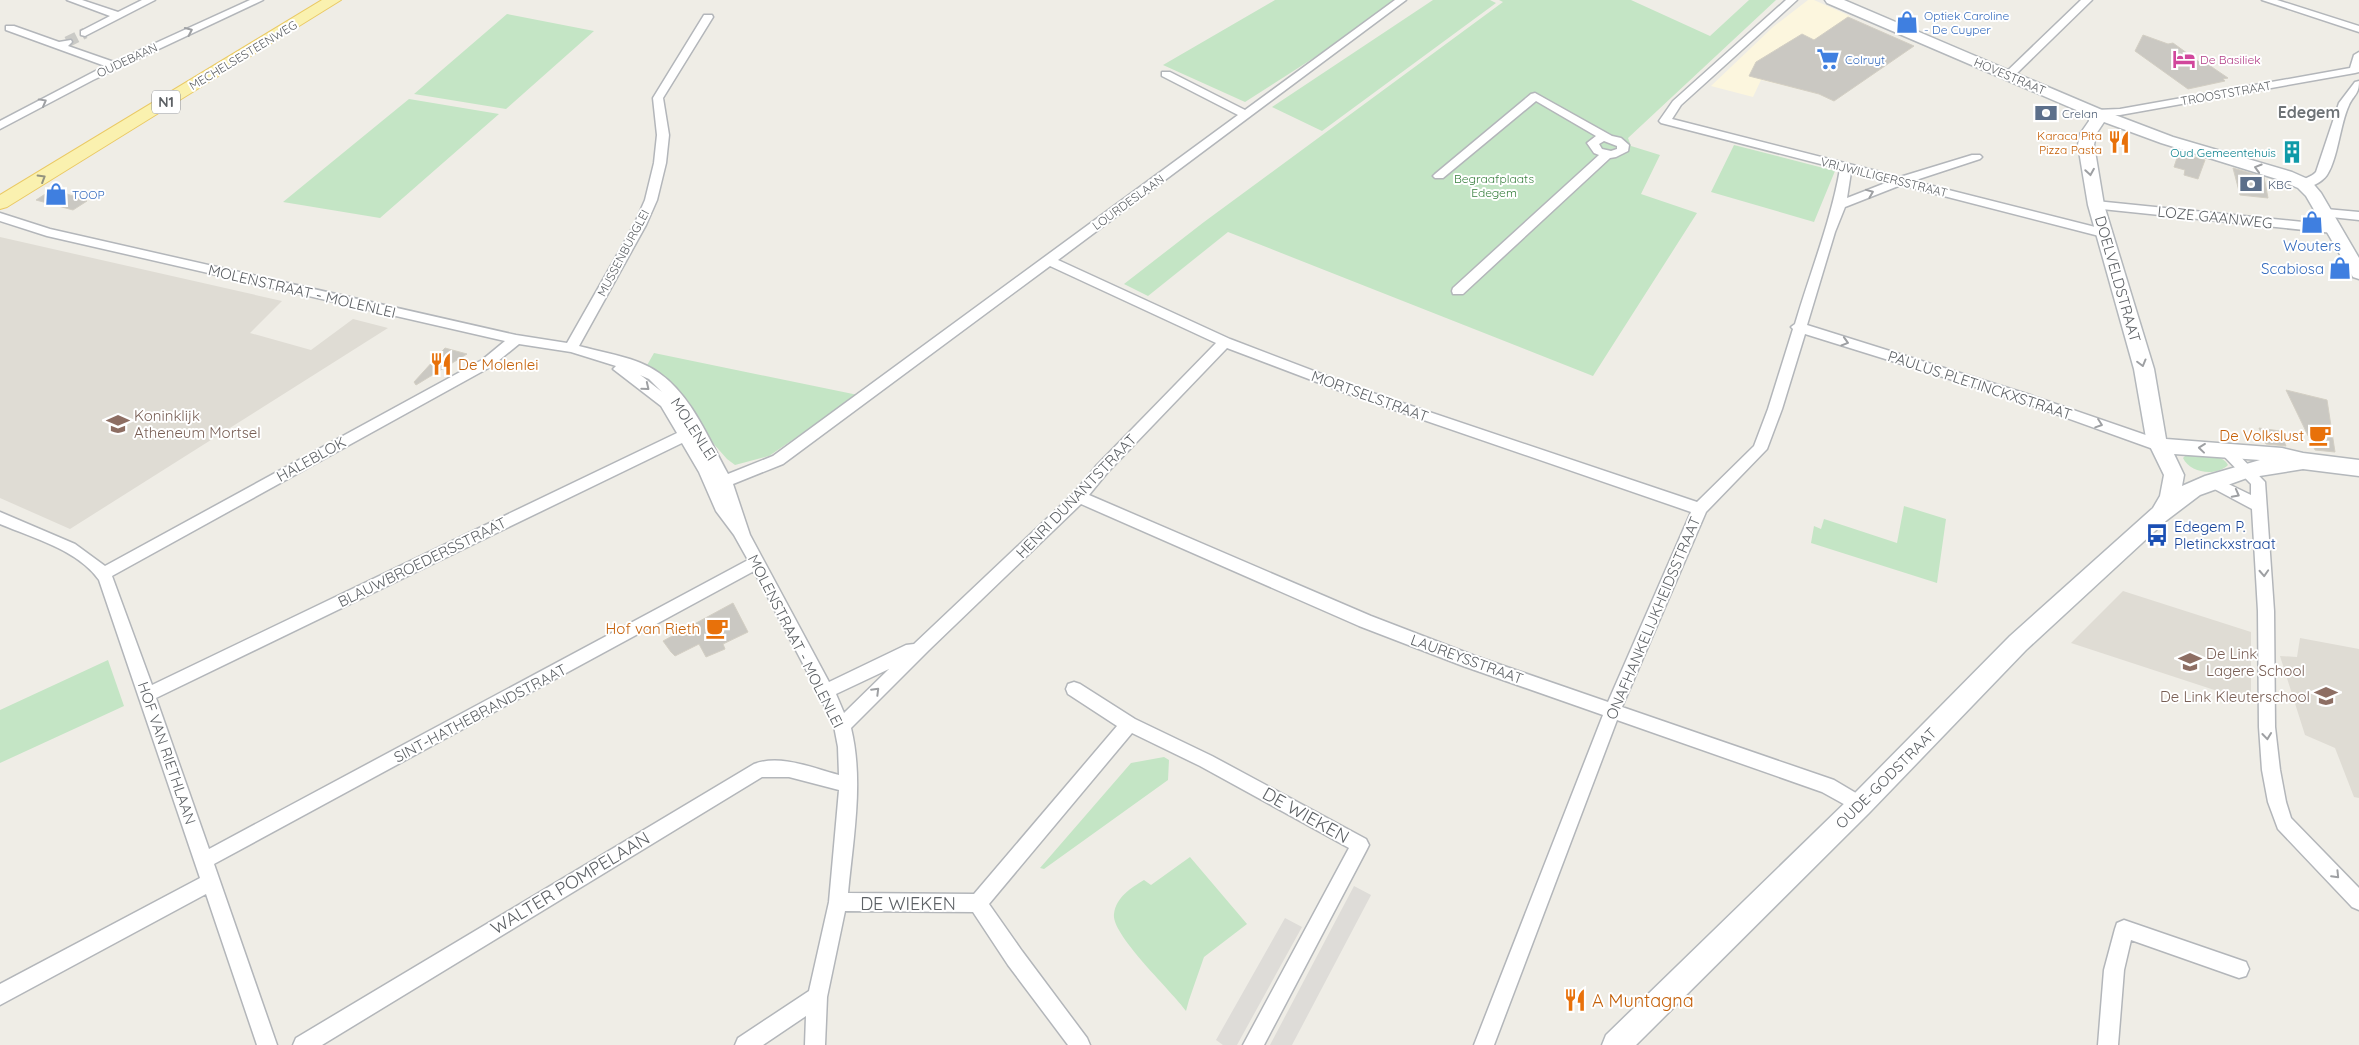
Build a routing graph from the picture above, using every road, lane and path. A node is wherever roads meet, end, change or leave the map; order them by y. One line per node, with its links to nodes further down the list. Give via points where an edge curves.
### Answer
1 (72, 0): 11 (street)
2 (150, 0): 11 (street)
3 (258, 0): 17 (street, OUDEBAAN, one-way to 3)
4 (310, 0): 32 (main road, MECHELSESTEENWEG / N1)
5 (332, 0): 33 (main road, MECHELSESTEENWEG / N1, one-way to 5)
6 (1401, 0): 23 (street, LOURDESLAAN)
7 (1792, 0): 28 (street, VRIJWILLIGERSSTRAAT, via 1678,103 1666,121)
8 (1832, 0): 20 (street, HOVESTRAAT)
9 (2087, 0): 20 (street)
10 (2267, 0): 14 (street)
11 (118, 16): 15 (street)
12 (708, 17): 46 (street, MUSSENBURGLEI, via 658,98 663,135 651,200)
13 (10, 28): 17 (street, via 64,44)
14 (2359, 29)
15 (85, 33)
16 (2359, 55): 18 (street)
17 (114, 66): 24 (street, OUDEBAAN, one-way to 17)
18 (2357, 71): 22 (street, TROOSTSTRAAT, via 2120,112)
19 (1166, 74): 23 (street)
20 (2008, 76): 22 (street, HOVESTRAAT)
21 (2359, 84): 31 (street, via 2344,103 2322,173 2316,180)
22 (2096, 113): 31 (street, HOVESTRAAT, one-way to 22, via 2167,140); 35 (street, DOELVELDSTRAAT, one-way to 35, via 2097,121 2088,134 2086,145)
23 (1246, 115): 40 (street, LOURDESLAAN)
24 (0, 126)
25 (1607, 137): 26 (street, via 1598,138 1593,143 1595,148); 26 (street, via 1620,142 1623,148 1616,154); 29 (street, via 1535,96)
26 (1607, 154): 42 (street)
27 (1976, 157): 30 (street)
28 (1846, 168): 30 (street, VRIJWILLIGERSSTRAAT); 34 (street, ONAFHANKELIJKHEIDSSTRAAT)
29 (1439, 176)
30 (1900, 181): 34 (street, one-way to 30); 39 (street, VRIJWILLIGERSSTRAAT)
31 (2304, 184): 38 (street, via 2314,193)
32 (0, 189)
33 (0, 203)
34 (1840, 205): 43 (street, ONAFHANKELIJKHEIDSSTRAAT)
35 (2096, 205): 38 (street, LOZE GAANWEG); 39 (street, DOELVELDSTRAAT)
36 (2359, 216): 38 (street, LOZE GAANWEG)
37 (0, 217): 44 (street, MOLENSTRAAT - MOLENLEI, via 56,235)
38 (2330, 221): 41 (street)
39 (2103, 233): 49 (street, DOELVELDSTRAAT, one-way to 49, via 2144,369 2156,438)
40 (1048, 260): 45 (street, MORTSELSTRAAT); 54 (street, LOURDESLAAN, via 778,460)
41 (2359, 272)
42 (1458, 291)
43 (1798, 327): 49 (street, PAULUS PLETINCKXSTRAAT, one-way to 49, via 2022,397); 58 (street, ONAFHANKELIJKHEIDSSTRAAT, via 1778,400 1760,449)
44 (516, 339): 46 (street, MOLENSTRAAT - MOLENLEI); 63 (street, HALEBLOK, via 487,363)
45 (1225, 342): 56 (street, HENRI DUNANTSTRAAT); 58 (street, MORTSELSTRAAT, via 1356,392)
46 (571, 348): 47 (street, MOLENSTRAAT - MOLENLEI)
47 (606, 359): 48 (street, MOLENLEI, via 654,376 677,399)
48 (691, 432): 54 (street, MOLENLEI); 61 (street, via 721,507); 67 (street, BLAUWBROEDERSSTRAAT)
49 (2161, 446): 50 (street, one-way to 49); 55 (street, via 2176,466); 59 (street, OUDE-GODSTRAAT, via 2174,475 2170,496)
50 (2225, 450): 51 (street); 53 (street)
51 (2302, 460): 52 (street); 53 (street, OUDE-GODSTRAAT)
52 (2359, 468)
53 (2247, 470): 55 (street, OUDE-GODSTRAAT); 57 (street, via 2258,482)
54 (725, 480): 61 (street, MOLENLEI)
55 (2212, 481): 57 (street, one-way to 57); 59 (street, OUDE-GODSTRAAT, via 2193,489)
56 (1079, 497): 64 (street, HENRI DUNANTSTRAAT); 68 (street, LAUREYSSTRAAT, via 1365,621)
57 (2261, 507): 75 (street, one-way to 75, via 2267,727 2277,802 2284,823)
58 (1700, 509): 68 (street, ONAFHANKELIJKHEIDSSTRAAT)
59 (2160, 514): 72 (street, OUDE-GODSTRAAT, via 2018,643)
60 (0, 518): 63 (street, HOF VAN RIETHLAAN, via 64,546 88,560)
61 (742, 535): 62 (street, MOLENSTRAAT - MOLENLEI)
62 (756, 563): 66 (street, MOLENSTRAAT - MOLENLEI); 73 (street, SINT-HATHEBRANDSTRAAT)
63 (103, 574): 67 (street, HOF VAN RIETHLAAN)
64 (923, 645): 66 (street, HENRI DUNANTSTRAAT); 70 (street, HENRI DUNANTSTRAAT, one-way to 64)
65 (1074, 689): 69 (street, DE WIEKEN)
66 (826, 691): 70 (street, MOLENSTRAAT - MOLENLEI)
67 (147, 695): 73 (street, HOF VAN RIETHLAAN)
68 (1612, 712): 72 (street, LAUREYSSTRAAT, via 1828,786); 87 (street, ONAFHANKELIJKHEIDSSTRAAT)
69 (1129, 724): 77 (street, DE WIEKEN); 86 (street, DE WIEKEN, via 1206,761 1360,844)
70 (842, 726): 71 (street, MOLENSTRAAT - MOLENLEI, via 847,747)
71 (848, 785): 76 (street, MOLENSTRAAT - MOLENLEI); 82 (street, WALTER POMPELAAN, via 789,769 760,769)
72 (1860, 805): 88 (street, OUDE-GODSTRAAT)
73 (204, 861): 74 (street, HOF VAN RIETHLAAN)
74 (210, 882): 79 (street); 81 (street, HOF VAN RIETHLAAN)
75 (2359, 901)
76 (838, 902): 77 (street, DE WIEKEN); 80 (street, MOLENSTRAAT - MOLENLEI)
77 (978, 903): 85 (street, DE WIEKEN)
78 (2239, 969): 89 (street, via 2124,929 2114,970)
79 (0, 995)
80 (817, 997): 83 (street); 84 (street, MOLENSTRAAT - MOLENLEI)
81 (267, 1045)
82 (303, 1045)
83 (745, 1045)
84 (815, 1045)
85 (1080, 1045)
86 (1253, 1045)
87 (1484, 1045)
88 (1616, 1045)
89 (2108, 1045)

